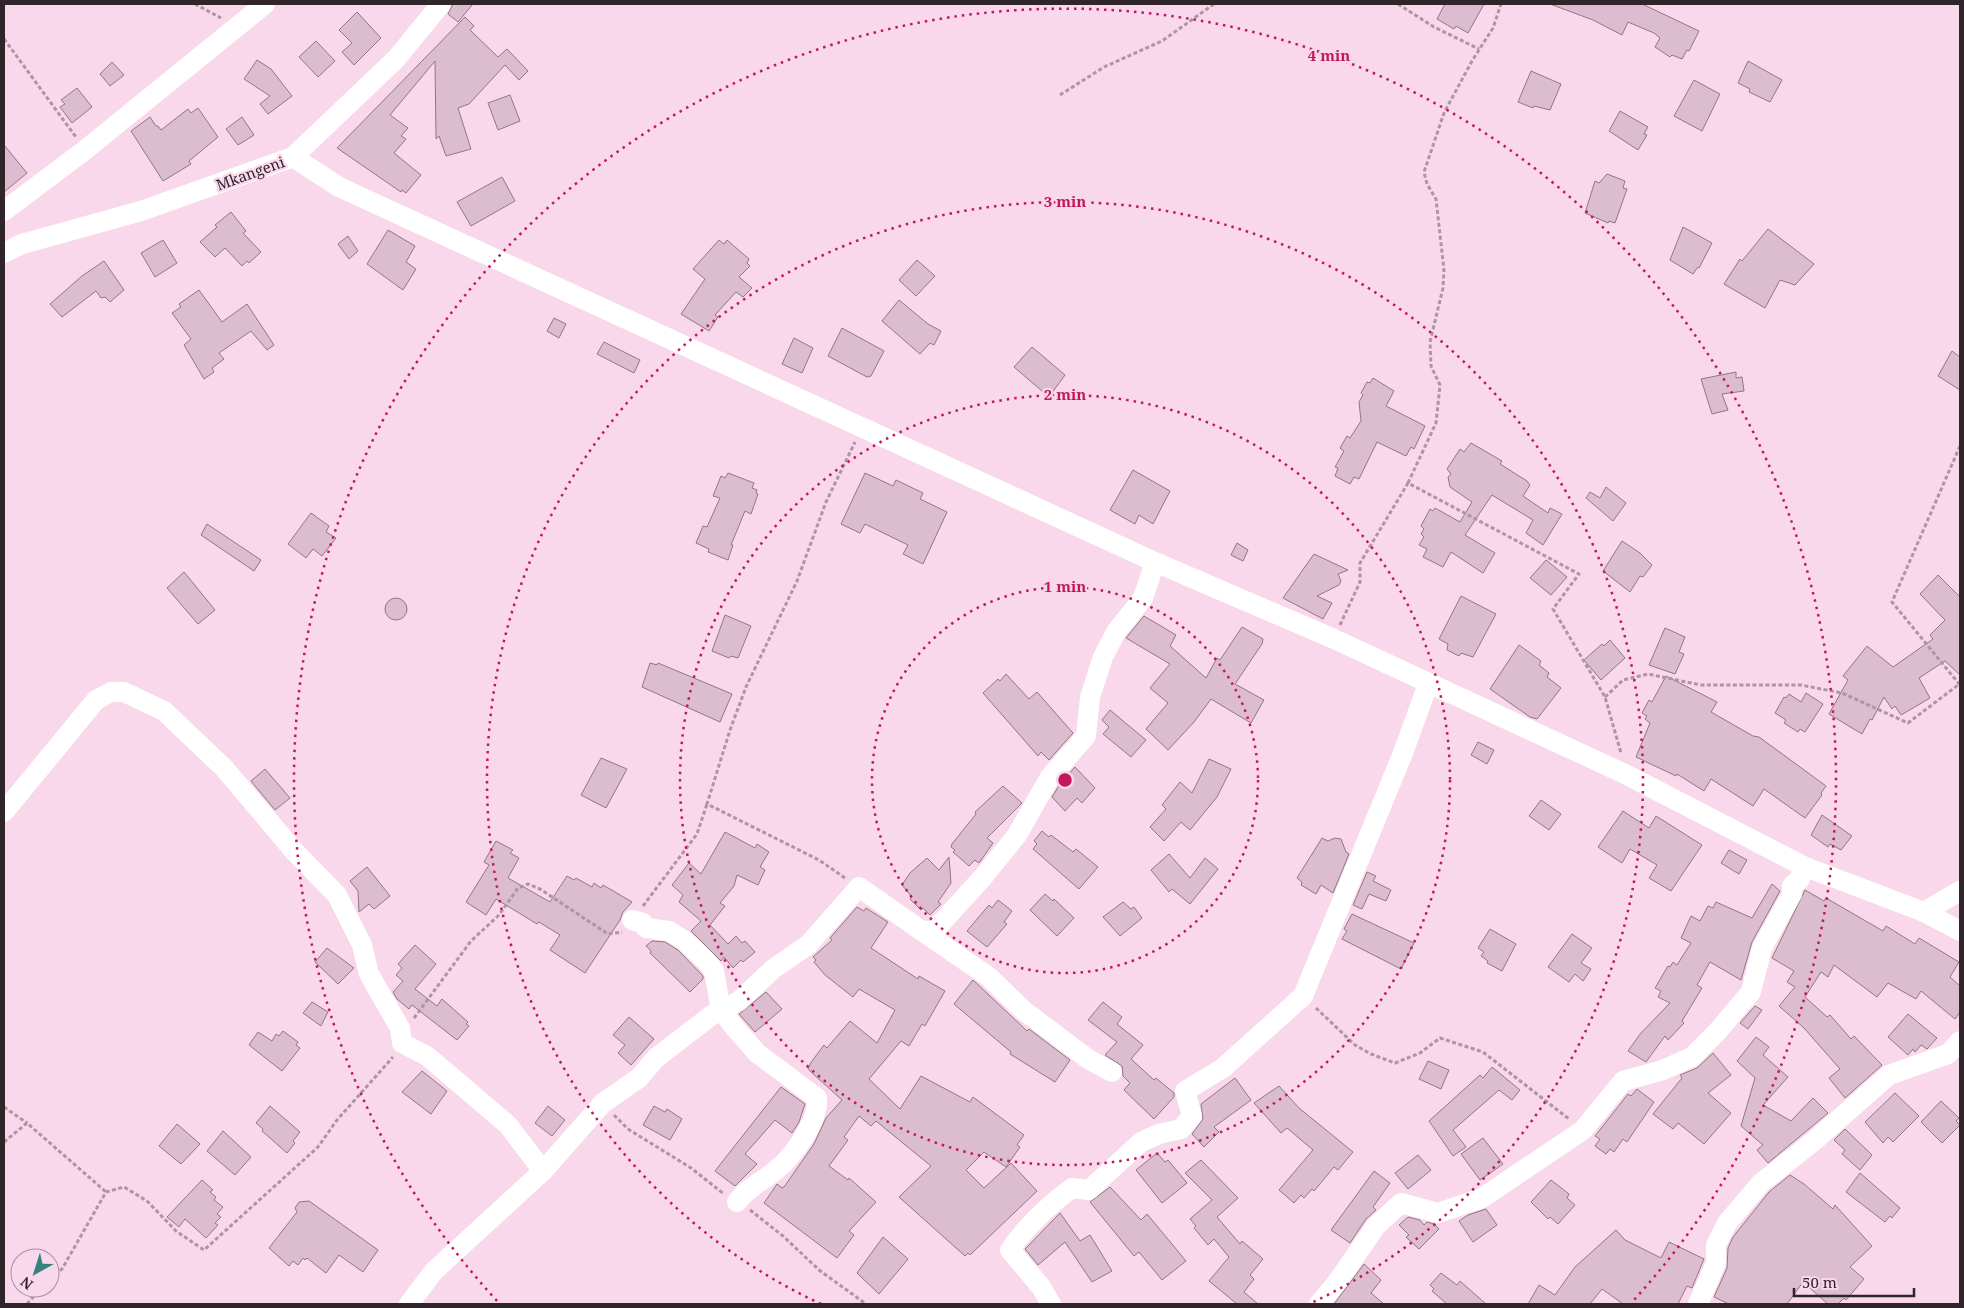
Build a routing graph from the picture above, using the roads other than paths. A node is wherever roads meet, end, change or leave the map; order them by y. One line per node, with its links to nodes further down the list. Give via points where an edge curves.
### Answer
1 (265, 4): 4 (street, via 85,150)
2 (441, 4): 3 (street, Mkangeni, via 396,58)
3 (293, 157): 5 (street, Mkangeni, via 141,211 22,244); 6 (street, via 338,187)
4 (4, 211)
5 (4, 253)
6 (1155, 562): 7 (street, via 1334,639); 13 (street, via 1142,598 1116,632 1103,657 1090,697 1086,736 1050,777 1017,835 984,877 934,931)
7 (1428, 684): 9 (street, via 1627,775); 21 (street, via 1403,754 1303,996 1223,1068 1185,1091 1192,1116 1181,1129 1141,1142 1089,1190 1072,1188 1020,1234 1010,1250)
8 (4, 812): 18 (street, via 96,700 111,692 124,692 164,711 224,768 337,895 362,945 369,974 400,1028 402,1043 427,1056 508,1125)
9 (1803, 866): 11 (street); 22 (street, via 1800,879 1792,886 1792,894 1762,948 1750,992 1692,1057 1663,1070 1623,1081 1583,1130 1482,1198 1438,1213 1401,1203 1376,1226)
10 (1960, 891): 11 (street)
11 (1924, 912): 14 (street)
12 (632, 920): 15 (street, via 643,923 646,928 669,931 706,961 714,971)
13 (922, 931): 15 (street, via 859,886 808,945 773,969 739,1001); 17 (street, via 989,977 1024,1010 1088,1059)
14 (1960, 931)
15 (721, 1010): 18 (street, via 663,1053 639,1078 603,1104); 19 (street, via 757,1053 817,1098 818,1107 789,1159 757,1181)
16 (1960, 1041): 23 (street, via 1948,1054 1889,1075 1761,1183 1727,1223 1716,1245 1716,1263)
17 (1112, 1072)
18 (542, 1171): 20 (street, via 434,1271)
19 (737, 1202)
20 (408, 1304)
21 (1051, 1304)
22 (1319, 1304)
23 (1698, 1304)

